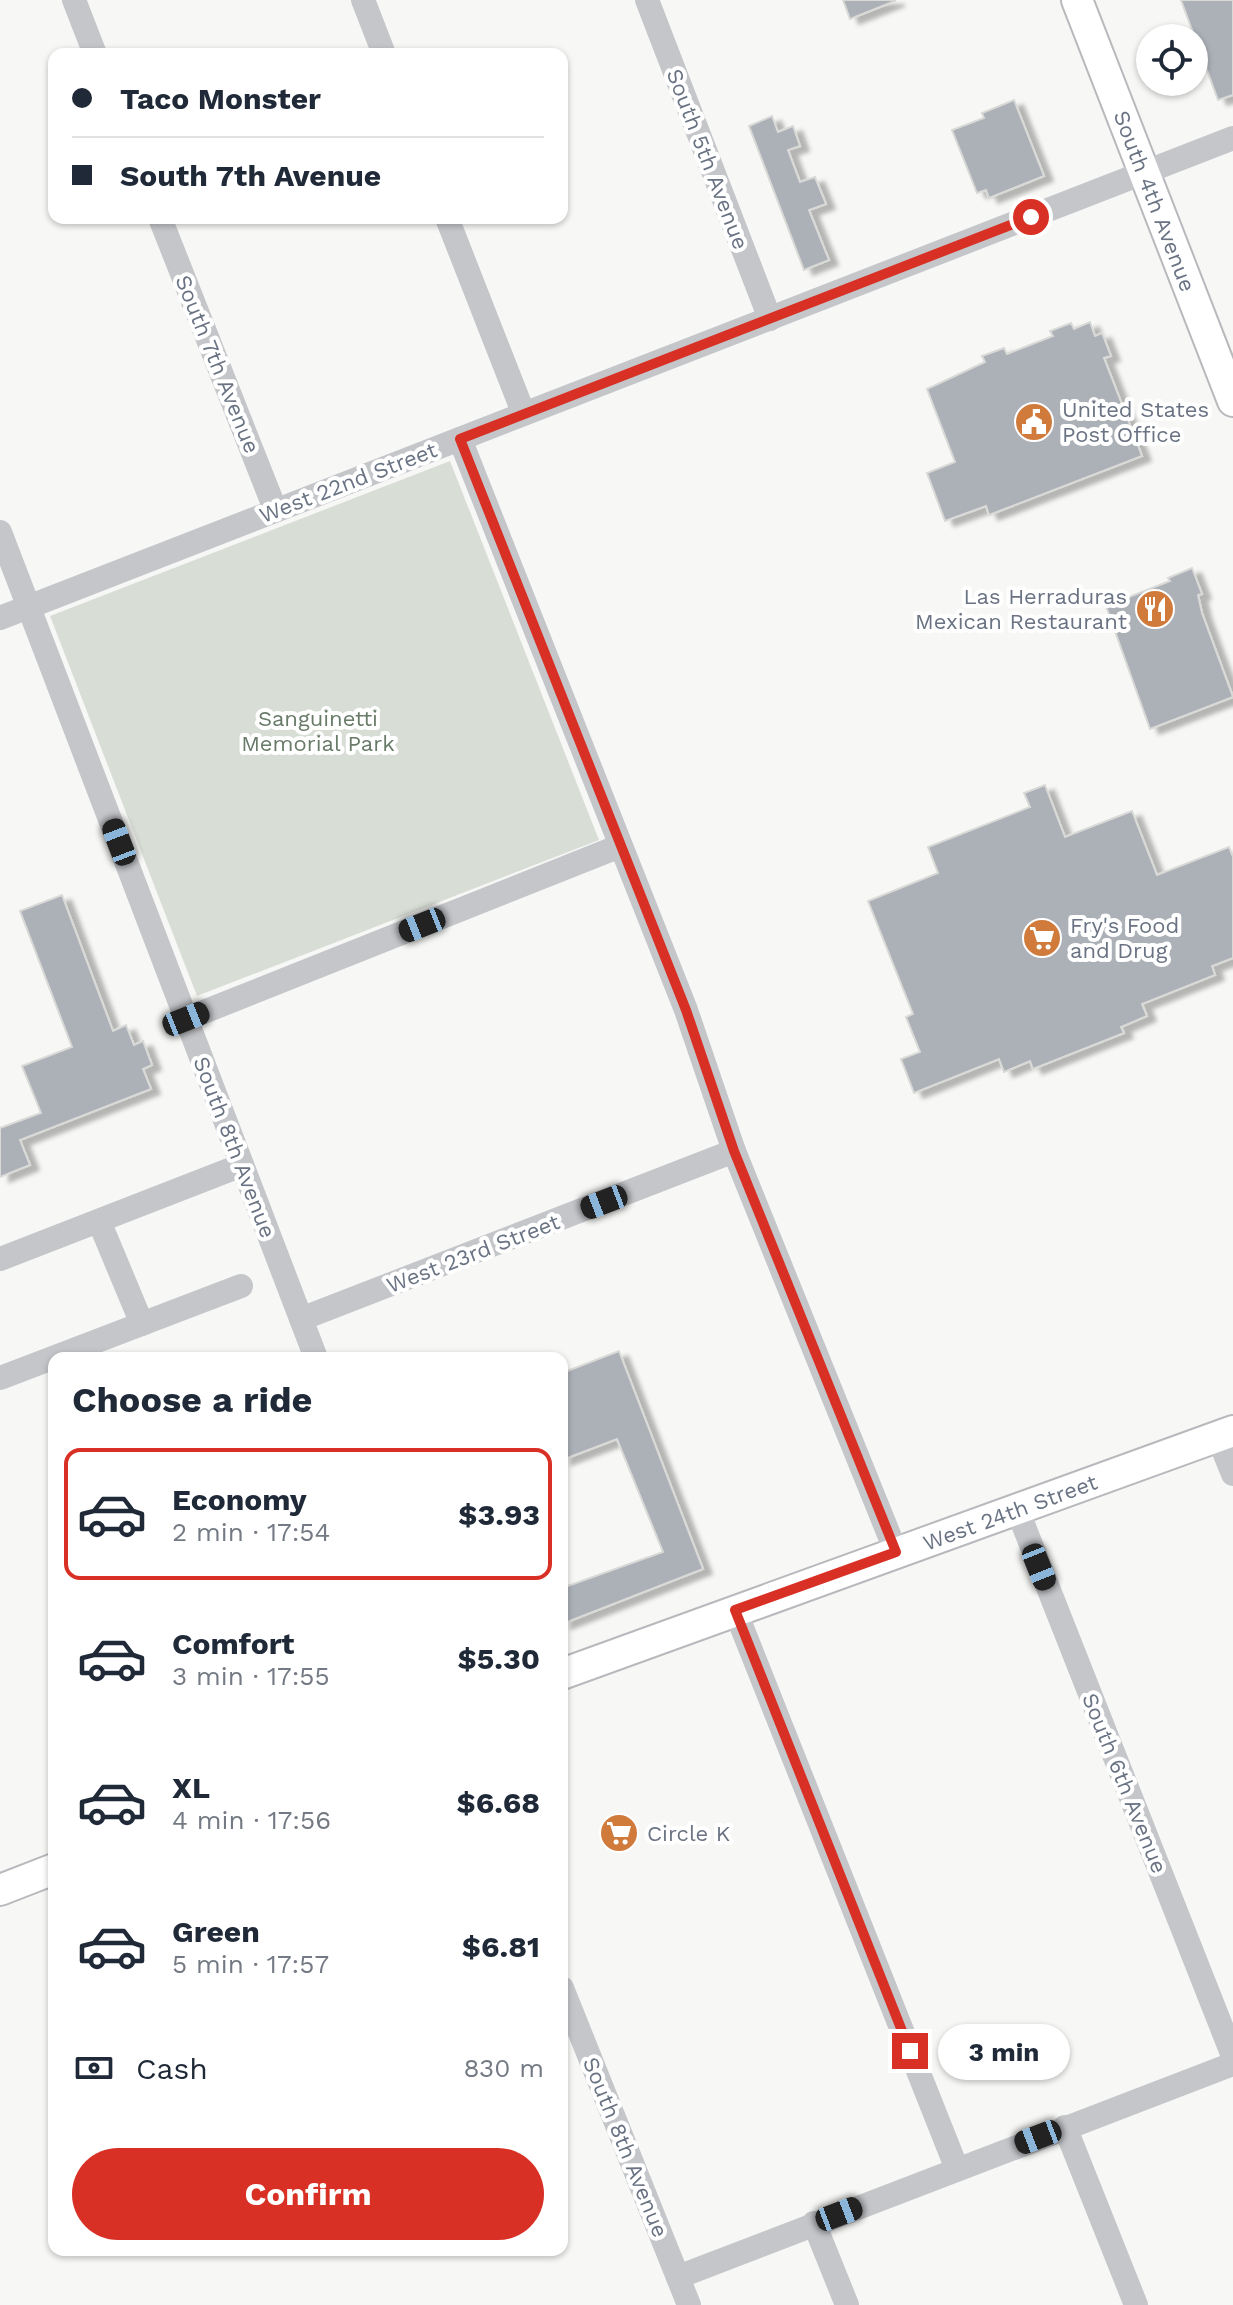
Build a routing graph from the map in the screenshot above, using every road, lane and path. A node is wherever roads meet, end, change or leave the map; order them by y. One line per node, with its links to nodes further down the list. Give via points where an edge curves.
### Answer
1 (74, 0): 5 (street)
2 (363, 0): 6 (street)
3 (647, 0): 11 (street, South 5th Avenue)
4 (1077, 0): 8 (main road, South 4th Avenue)
5 (93, 48)
6 (382, 48)
7 (1233, 138): 8 (street, West 22nd Street)
8 (1144, 172): 11 (street, West 22nd Street); 12 (main road, South 4th Avenue)
9 (162, 224): 15 (street, South 7th Avenue)
10 (449, 224): 13 (street)
11 (770, 319): 13 (street, West 22nd Street)
12 (1233, 401)
13 (523, 412): 14 (street, West 22nd Street)
14 (460, 439): 15 (street, West 22nd Street); 19 (street)
15 (275, 509): 17 (street, West 22nd Street)
16 (0, 532): 17 (street, South 8th Avenue)
17 (29, 607): 18 (street, West 22nd Street); 20 (street, South 8th Avenue)
18 (0, 618)
19 (620, 846): 20 (street); 21 (street, via 686,1010)
20 (186, 1019): 22 (street, South 8th Avenue)
21 (734, 1151): 26 (street, West 23rd Street); 35 (street)
22 (242, 1165): 23 (street); 26 (street, South 8th Avenue)
23 (99, 1221): 24 (street); 27 (street)
24 (0, 1259)
25 (241, 1286): 27 (street)
26 (301, 1319): 29 (street, South 8th Avenue)
27 (142, 1324): 28 (street)
28 (68, 1352)
29 (314, 1352)
30 (48, 1360): 31 (street)
31 (0, 1378)
32 (1225, 1434): 33 (street); 34 (main road, West 24th Street)
33 (1233, 1474)
34 (1017, 1509): 35 (main road, West 24th Street); 41 (street, South 6th Avenue)
35 (896, 1552): 36 (main road, West 24th Street)
36 (735, 1610): 37 (main road, West 24th Street); 44 (street)
37 (568, 1672)
38 (48, 1871): 39 (main road)
39 (0, 1890)
40 (568, 2003): 46 (street, South 8th Avenue)
41 (1233, 2056)
42 (1233, 2064): 43 (street)
43 (1065, 2127): 44 (street); 49 (street)
44 (957, 2169): 45 (street)
45 (814, 2223): 46 (street); 48 (street)
46 (678, 2277): 47 (street, South 8th Avenue)
47 (689, 2305)
48 (847, 2305)
49 (1136, 2305)

